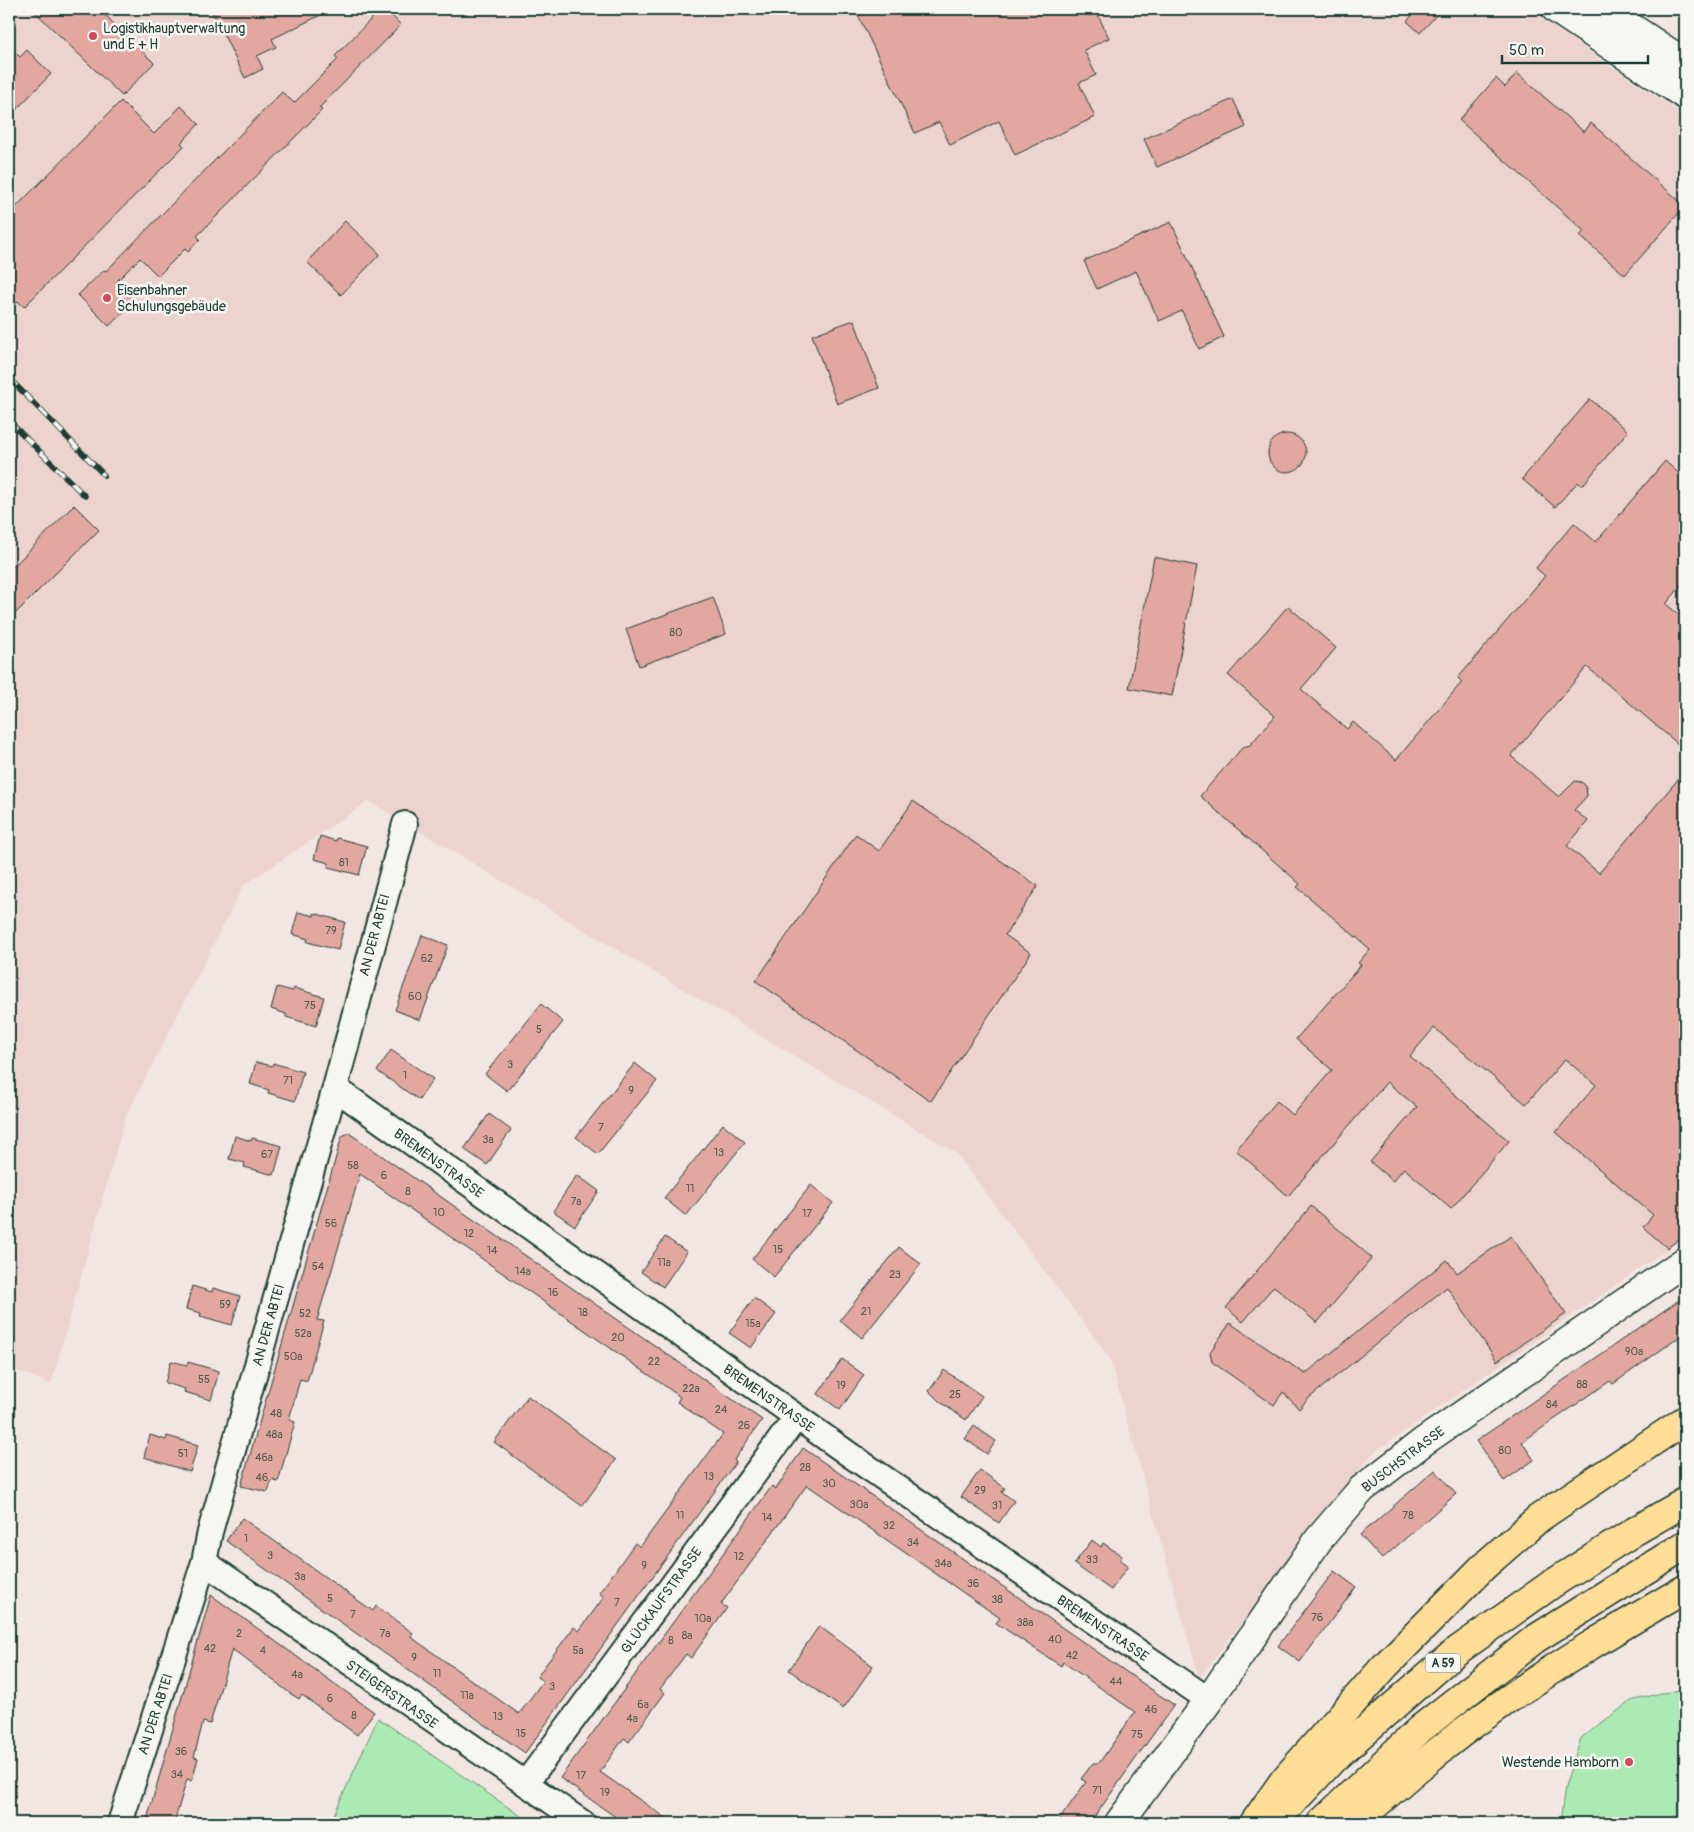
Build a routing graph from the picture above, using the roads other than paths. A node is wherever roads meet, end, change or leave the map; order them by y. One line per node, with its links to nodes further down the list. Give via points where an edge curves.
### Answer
1 (1556, 9): 4 (street)
2 (1603, 9): 3 (street)
3 (1685, 63)
4 (1685, 95)
5 (405, 824): 6 (street, AN DER ABTEI)
6 (335, 1088): 8 (street, BREMENSTRASSE); 12 (street, AN DER ABTEI)
7 (1685, 1260): 14 (street, BUSCHSTRASSE, via 1423,1442 1362,1489 1319,1539)
8 (796, 1418): 14 (street, BREMENSTRASSE); 15 (street, GLÜCKAUFSTRASSE)
9 (1685, 1420): 19 (highway, via 1539,1518 1484,1566 1385,1666 1286,1780)
10 (1685, 1502): 20 (highway, A 59, via 1552,1584 1454,1653 1334,1758)
11 (1685, 1545): 21 (highway, A 59, via 1534,1639 1420,1729)
12 (204, 1562): 15 (street, STEIGERSTRASSE); 16 (street, AN DER ABTEI)
13 (1685, 1589): 22 (highway, via 1595,1642 1492,1710)
14 (1209, 1700): 18 (street, BUSCHSTRASSE)
15 (526, 1783): 17 (street, STEIGERSTRASSE)
16 (120, 1823)
17 (583, 1823)
18 (1119, 1823)
19 (1254, 1823)
20 (1273, 1823)
21 (1321, 1823)
22 (1355, 1823)

